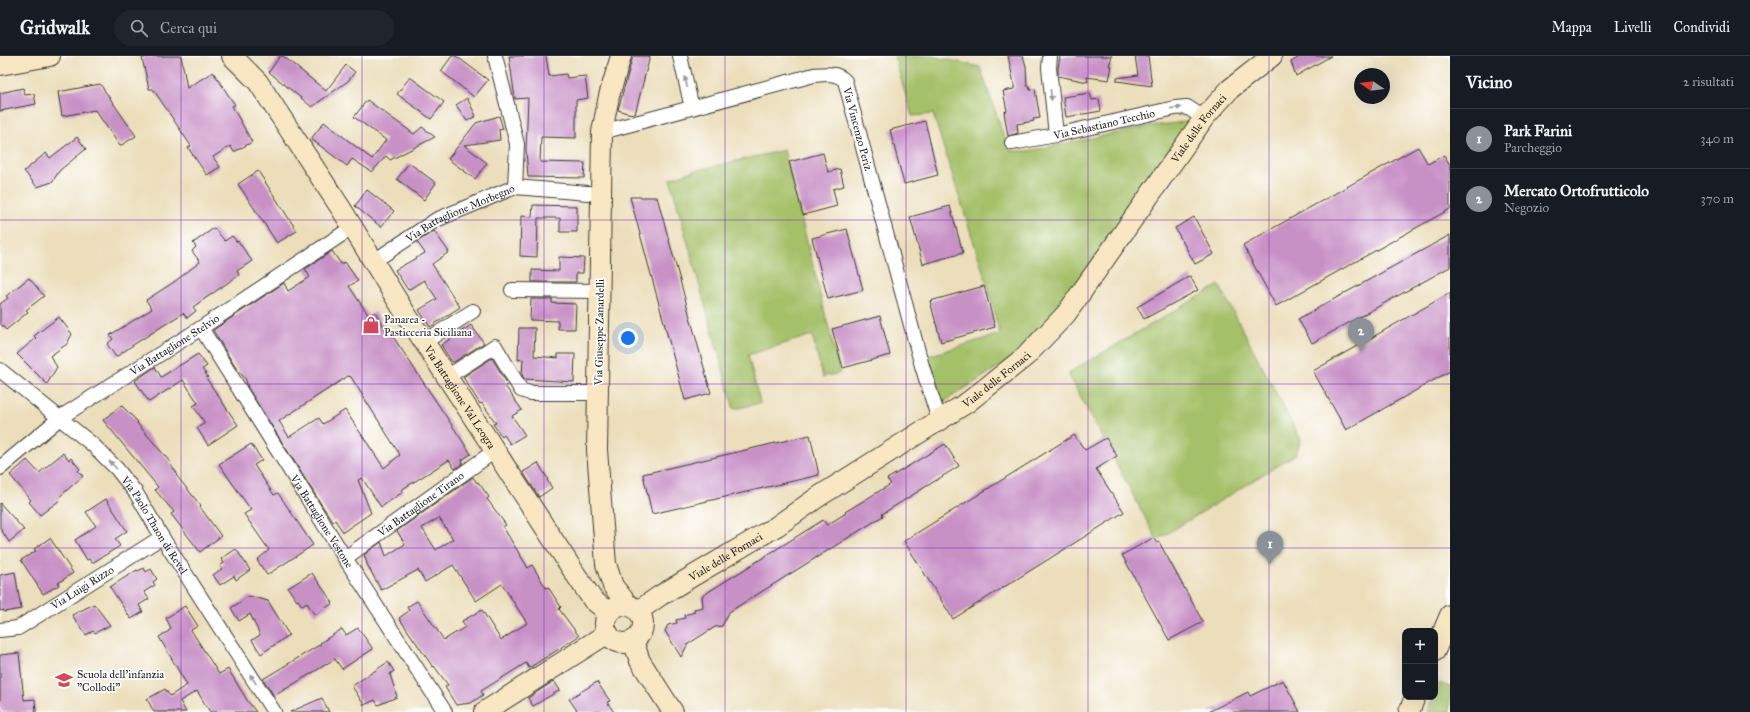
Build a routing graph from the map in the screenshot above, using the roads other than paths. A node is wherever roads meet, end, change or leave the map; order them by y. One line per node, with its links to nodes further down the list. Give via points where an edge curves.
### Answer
1 (50, 56): 9 (street)
2 (232, 56): 10 (street, Via Battaglione Val Leogra)
3 (248, 56): 10 (street, Via Battaglione Val Leogra)
4 (495, 56): 16 (street, via 518,144)
5 (622, 56): 13 (street, Via Giuseppe Zanardelli, via 609,96)
6 (680, 56): 11 (street, one-way to 6)
7 (1050, 56): 14 (street, Via Sebastiano Tecchio, one-way to 14)
8 (1272, 56): 12 (street, Viale delle Fornaci, via 1230,89)
9 (0, 65)
10 (253, 75): 18 (street, Via Battaglione Val Leogra)
11 (692, 108): 13 (street, Via Vincenzo Periz); 29 (street, Via Vincenzo Periz, via 814,75 833,75 841,77 845,82)
12 (1204, 118): 14 (street, Via Sebastiano Tecchio, one-way to 12, via 1175,108 1187,107); 29 (street, Viale delle Fornaci, via 1066,314 1026,356 968,402)
13 (602, 132): 17 (street, Via Giuseppe Zanardelli)
14 (1056, 135): 15 (street)
15 (1012, 143)
16 (515, 187): 17 (street, Via Battaglione Morbegno); 19 (street, Via Battaglione Morbegno, via 436,220)
17 (600, 194): 21 (street, Via Giuseppe Zanardelli)
18 (353, 226): 19 (street, Via Battaglione Val Leogra); 23 (street, Via Battaglione Stelvio)
19 (374, 261): 24 (street, Via Battaglione Val Leogra)
20 (512, 290): 21 (street)
21 (599, 291): 27 (street, Via Giuseppe Zanardelli)
22 (473, 311): 24 (street)
23 (201, 328): 28 (street, Via Battaglione Stelvio); 33 (street, Via Battaglione Vestone)
24 (424, 342): 26 (street, Via Battaglione Val Leogra)
25 (0, 370): 28 (street, Via Paolo Thaon di Revel)
26 (447, 377): 27 (street, via 495,346 521,390 530,393); 30 (street, Via Battaglione Val Leogra)
27 (598, 393): 34 (street, Via Giuseppe Zanardelli, via 597,450 606,564 613,586)
28 (61, 417): 31 (street, Via Battaglione Stelvio); 32 (street, Via Paolo Thaon di Revel, one-way to 28, via 136,493 117,469)
29 (939, 420): 34 (street, Viale delle Fornaci, via 777,526 661,595)
30 (496, 450): 33 (street, Via Battaglione Tirano); 35 (street, Via Battaglione Val Leogra, via 593,600)
31 (0, 468)
32 (162, 536): 37 (street, Via Luigi Rizzo, via 18,628); 42 (street, Via Paolo Thaon di Revel, one-way to 32)
33 (345, 558): 43 (street, Via Battaglione Vestone)
34 (633, 608): 35 (street, via 620,605); 39 (street, via 643,619 643,627 640,636)
35 (609, 613): 38 (street, via 606,622)
36 (1450, 615): 40 (street)
37 (0, 630)
38 (608, 632): 39 (street, via 618,642); 44 (street)
39 (633, 641): 45 (street, via 640,661)
40 (1438, 644)
41 (1414, 700): 46 (street)
42 (274, 712)
43 (445, 712)
44 (484, 712)
45 (673, 712)
46 (1409, 712)

